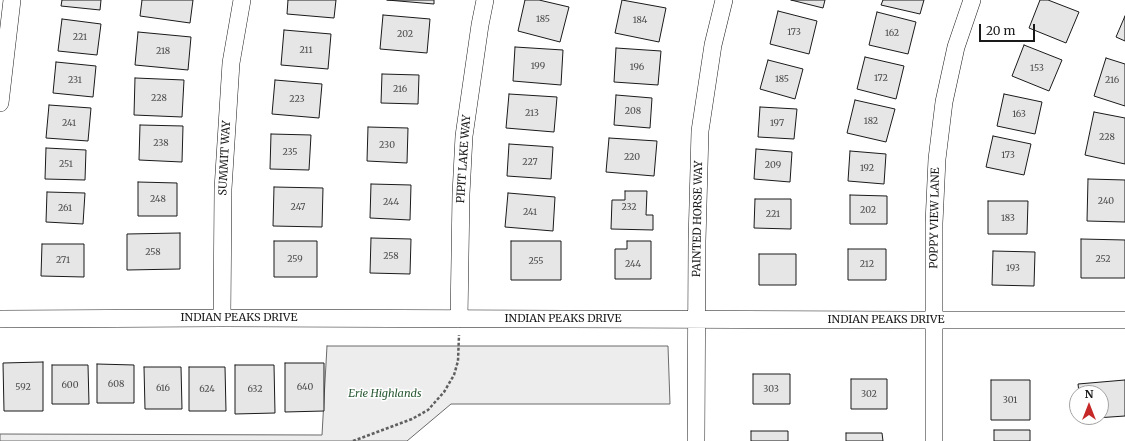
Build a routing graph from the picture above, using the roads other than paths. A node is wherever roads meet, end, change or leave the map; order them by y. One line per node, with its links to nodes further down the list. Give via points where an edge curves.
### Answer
1 (12, 0): 6 (street)
2 (242, 0): 8 (street, SUMMIT WAY, via 231,63 223,189)
3 (486, 0): 12 (street, PIPIT LAKE WAY, via 464,136)
4 (724, 0): 9 (street, PAINTED HORSE WAY, via 713,45 700,131)
5 (972, 0): 10 (street, POPPY VIEW LANE, via 956,47 944,102 937,159)
6 (0, 103)
7 (0, 318): 8 (street, INDIAN PEAKS DRIVE)
8 (222, 318): 12 (street, INDIAN PEAKS DRIVE)
9 (696, 319): 10 (street, INDIAN PEAKS DRIVE); 12 (street, INDIAN PEAKS DRIVE); 13 (street, PAINTED HORSE WAY)
10 (934, 320): 11 (street, INDIAN PEAKS DRIVE); 14 (street, POPPY VIEW LANE)
11 (1125, 320)
12 (459, 327)
13 (696, 441)
14 (934, 441)

